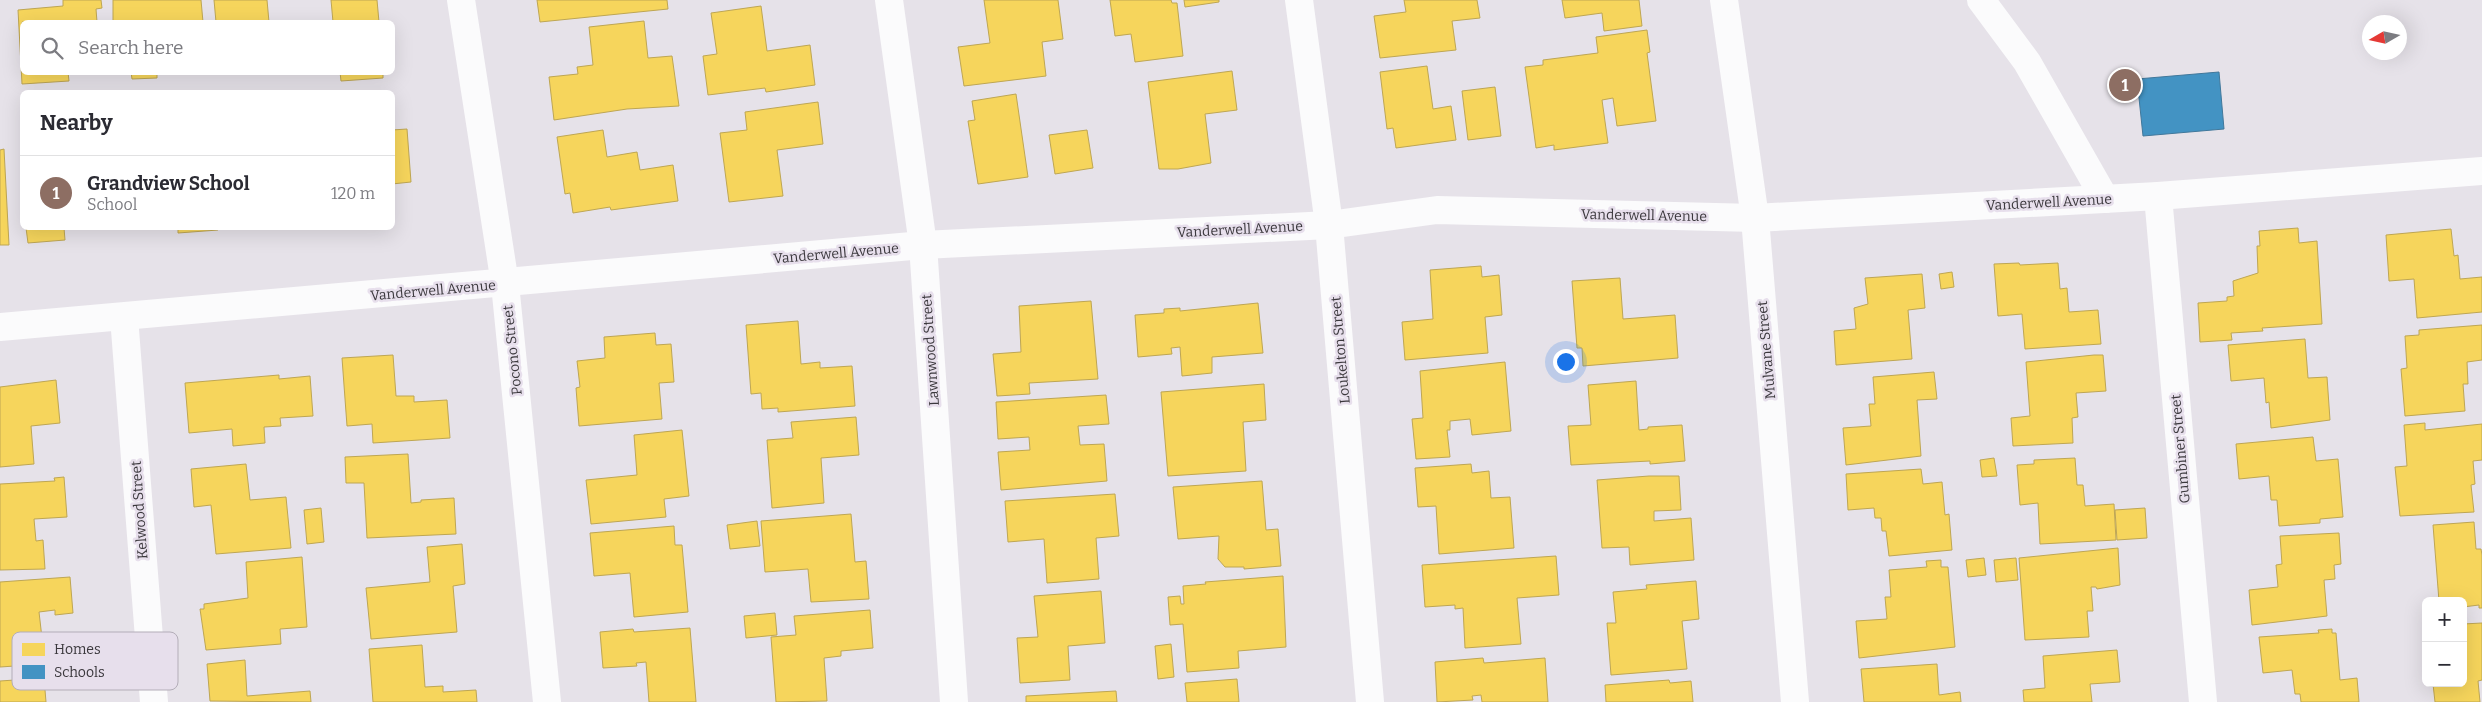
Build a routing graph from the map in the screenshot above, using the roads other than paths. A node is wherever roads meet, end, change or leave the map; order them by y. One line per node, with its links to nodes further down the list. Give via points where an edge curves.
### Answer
1 (461, 0): 12 (street, Pocono Street)
2 (889, 0): 11 (street, Lawnwood Street)
3 (1299, 0): 10 (street, Loukelton Street)
4 (1724, 0): 9 (street, Mulvane Street)
5 (1981, 0): 8 (street, via 2028,62)
6 (2482, 170): 7 (street, Vanderwell Avenue)
7 (2158, 196): 8 (street, Vanderwell Avenue); 20 (street, Gumbiner Street)
8 (2105, 199): 9 (street, Vanderwell Avenue)
9 (1755, 218): 10 (street, Vanderwell Avenue, via 1437,210); 19 (street, Mulvane Street)
10 (1329, 225): 11 (street, Vanderwell Avenue); 18 (street, Loukelton Street)
11 (924, 245): 12 (street, Vanderwell Avenue); 17 (street, Lawnwood Street)
12 (505, 284): 13 (street, Vanderwell Avenue); 16 (street, Pocono Street)
13 (124, 318): 14 (street, Vanderwell Avenue); 15 (street, Kelwood Street)
14 (0, 327)
15 (149, 632)
16 (547, 702)
17 (954, 702)
18 (1370, 702)
19 (1795, 702)
20 (2203, 702)

